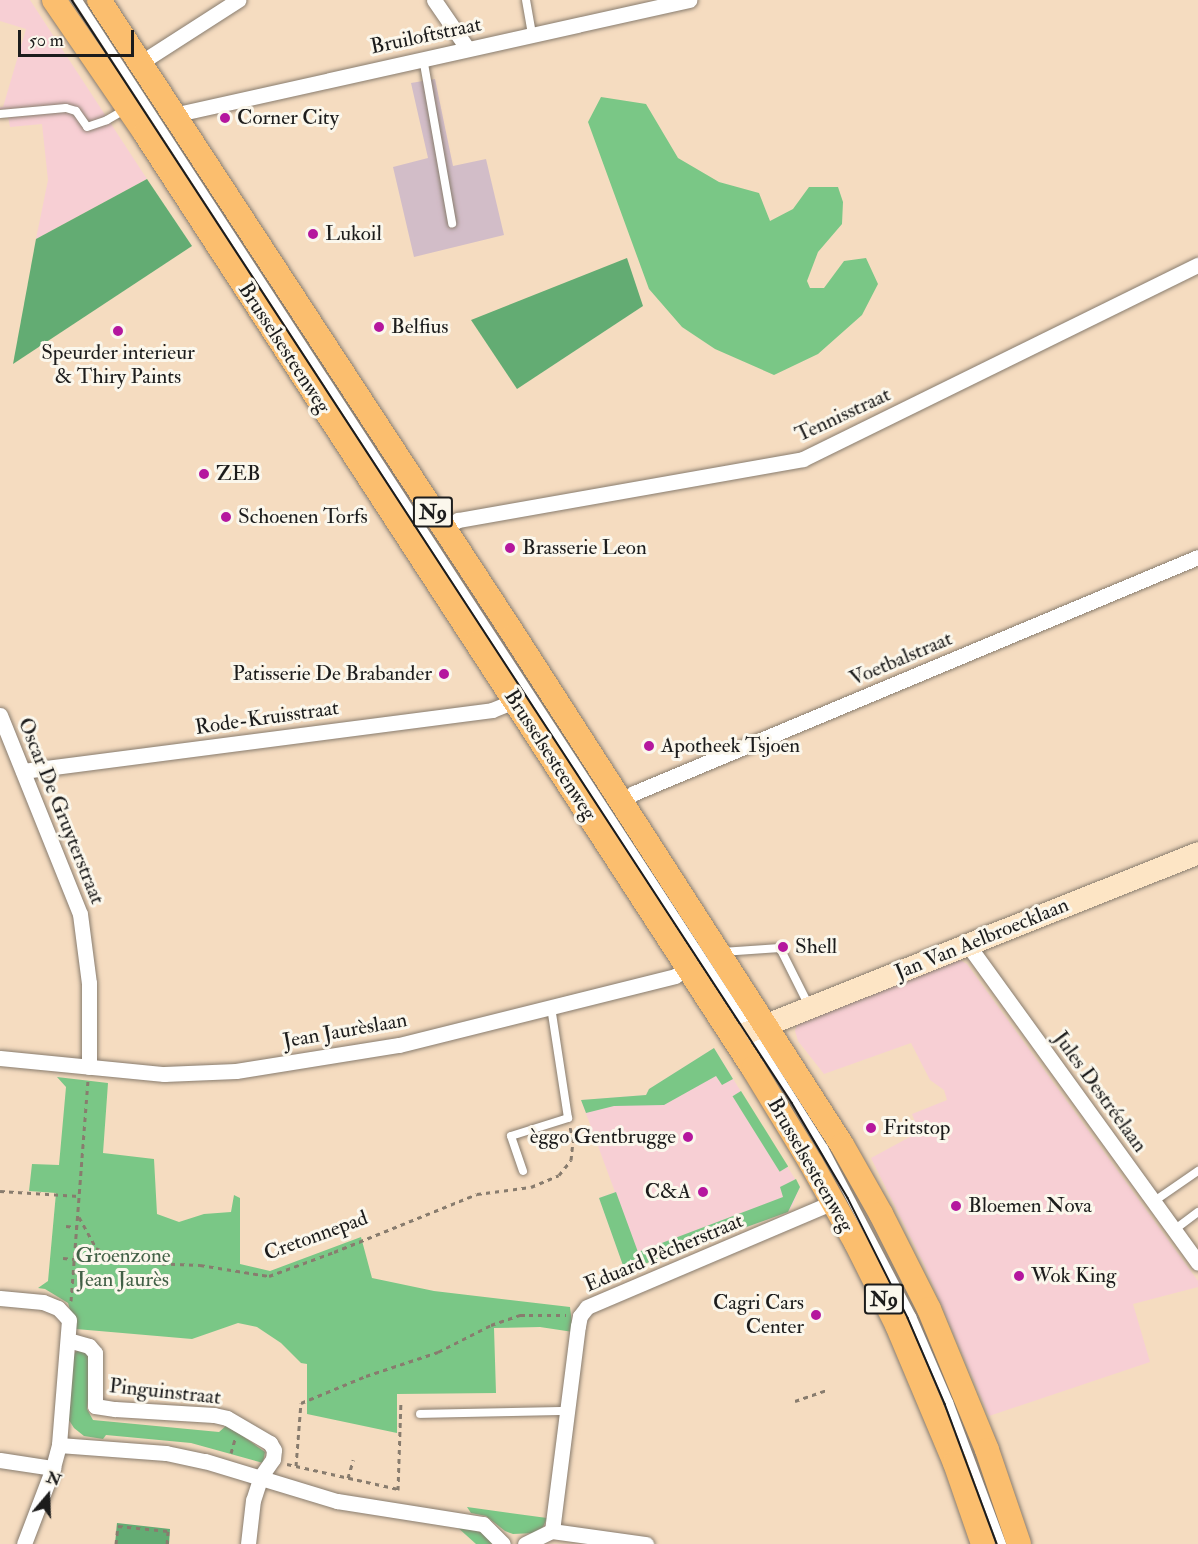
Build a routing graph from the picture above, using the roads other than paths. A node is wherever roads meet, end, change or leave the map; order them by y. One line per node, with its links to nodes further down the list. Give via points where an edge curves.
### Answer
1 (54, 0): 12 (main road, Brusselsesteenweg / N9)
2 (78, 0): 29 (lane)
3 (99, 0): 11 (main road, Brusselsesteenweg / N9)
4 (238, 0): 11 (street)
5 (434, 0): 9 (street)
6 (526, 0): 8 (lane)
7 (689, 0): 8 (street, Bruiloftstraat)
8 (532, 34): 9 (street, Bruiloftstraat)
9 (467, 48): 10 (street, Bruiloftstraat)
10 (423, 58): 14 (street, Bruiloftstraat); 15 (lane)
11 (140, 63): 14 (main road, Brusselsesteenweg / N9)
12 (127, 108): 13 (lane, via 87,127 76,111 66,108); 19 (main road, Brusselsesteenweg / N9)
13 (0, 114)
14 (173, 115): 17 (main road, Brusselsesteenweg / N9)
15 (452, 223)
16 (1198, 265): 17 (street, Tennisstraat, via 803,459 458,520)
17 (444, 529): 22 (main road, Brusselsesteenweg / N9)
18 (1198, 557): 22 (street, Voetbalstraat, via 634,793)
19 (514, 701): 21 (street, Rode-Kruisstraat, via 492,710); 26 (main road, Brusselsesteenweg / N9)
20 (0, 715): 21 (street, Oscar De Gruyterstraat)
21 (23, 771): 31 (street, Oscar De Gruyterstraat, via 80,914 89,983)
22 (621, 802): 25 (main road, Brusselsesteenweg / N9)
23 (1198, 853): 24 (street, Jan Van Aelbroecklaan)
24 (968, 945): 28 (street, Jan Van Aelbroecklaan); 35 (street, Jules Destréelaan)
25 (718, 953): 28 (lane, via 780,948); 29 (main road, Brusselsesteenweg / N9)
26 (688, 968): 27 (street, Jean Jaurèslaan, via 675,976); 29 (main road, Brusselsesteenweg / N9)
27 (551, 1007): 31 (street, Jean Jaurèslaan, via 399,1044 236,1071 164,1074); 32 (lane, via 568,1118 512,1136)
28 (809, 1007): 29 (street, Jan Van Aelbroecklaan)
29 (750, 1031): 34 (main road, Brusselsesteenweg / N9); 54 (lane, via 824,1148 912,1316); 55 (main road, Brusselsesteenweg / N9, via 842,1146 881,1214 924,1299 987,1450)
30 (0, 1058): 31 (street, Jean Jaurèslaan)
31 (89, 1067)
32 (523, 1171)
33 (1198, 1171): 35 (lane)
34 (834, 1202): 41 (street, Eduard Pêcherstraat, via 587,1307 580,1316); 53 (main road, Brusselsesteenweg / N9, via 926,1391)
35 (1153, 1202): 37 (street, Jules Destréelaan)
36 (1198, 1212): 37 (lane)
37 (1174, 1230): 38 (street, Jules Destréelaan)
38 (1198, 1263)
39 (0, 1298): 40 (street, via 43,1302 58,1308 69,1320)
40 (68, 1340): 43 (street); 46 (street, Pinguinstraat, via 89,1346 95,1353 95,1406 227,1418 270,1443 273,1460)
41 (568, 1411): 42 (lane); 47 (street, Eduard Pêcherstraat)
42 (420, 1414)
43 (59, 1445): 45 (street); 46 (street, via 166,1453)
44 (0, 1460): 45 (street)
45 (53, 1468): 48 (street)
46 (261, 1476): 49 (street, via 253,1500); 50 (street, via 337,1501 483,1524)
47 (559, 1536): 51 (street); 52 (street)
48 (24, 1544)
49 (248, 1544)
50 (503, 1544)
51 (525, 1544)
52 (646, 1544)
53 (983, 1544)
54 (1002, 1544)
55 (1019, 1544)

